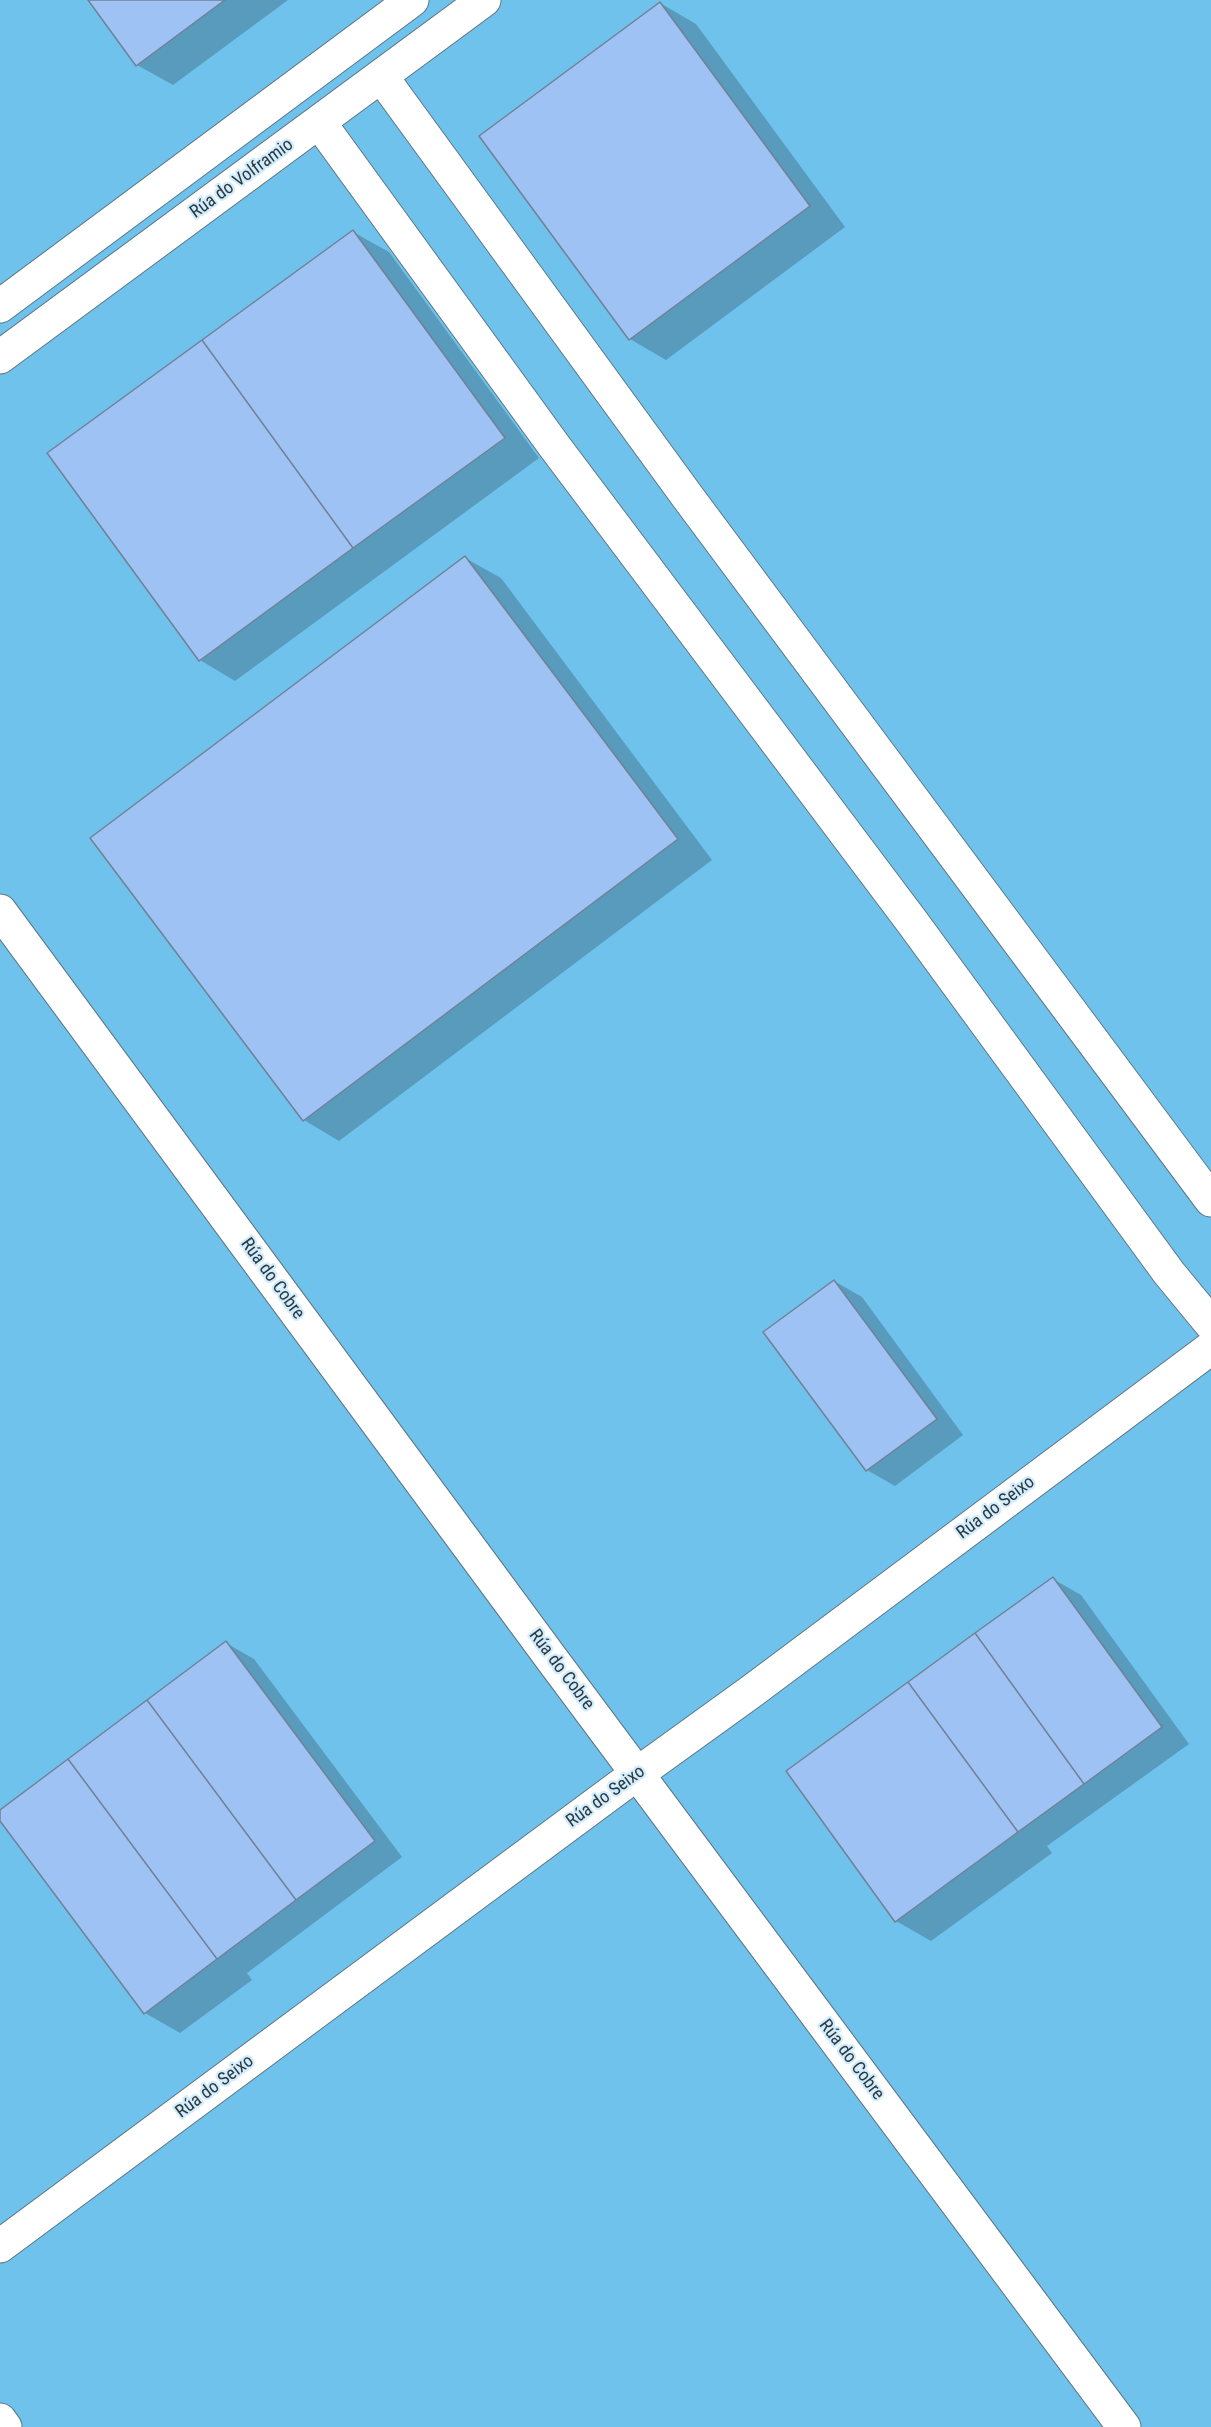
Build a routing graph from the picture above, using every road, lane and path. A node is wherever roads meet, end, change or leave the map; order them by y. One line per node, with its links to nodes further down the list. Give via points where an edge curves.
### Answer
1 (412, 0): 5 (street)
2 (484, 0): 3 (street, Rúa do Volframio)
3 (381, 76): 4 (street, Rúa do Volframio); 8 (street, via 687,496)
4 (319, 122): 6 (street, Rúa do Volframio); 9 (street, via 562,457 913,923 1169,1273)
5 (0, 306)
6 (0, 357)
7 (0, 911): 11 (street, Rúa do Cobre)
8 (1211, 1200)
9 (1211, 1324)
10 (1211, 1348): 11 (street, Rúa do Seixo)
11 (638, 1774): 12 (street, Rúa do Seixo); 15 (street, Rúa do Cobre)
12 (0, 2246)
13 (0, 2420): 14 (street)
14 (5, 2427)
15 (1124, 2427)

